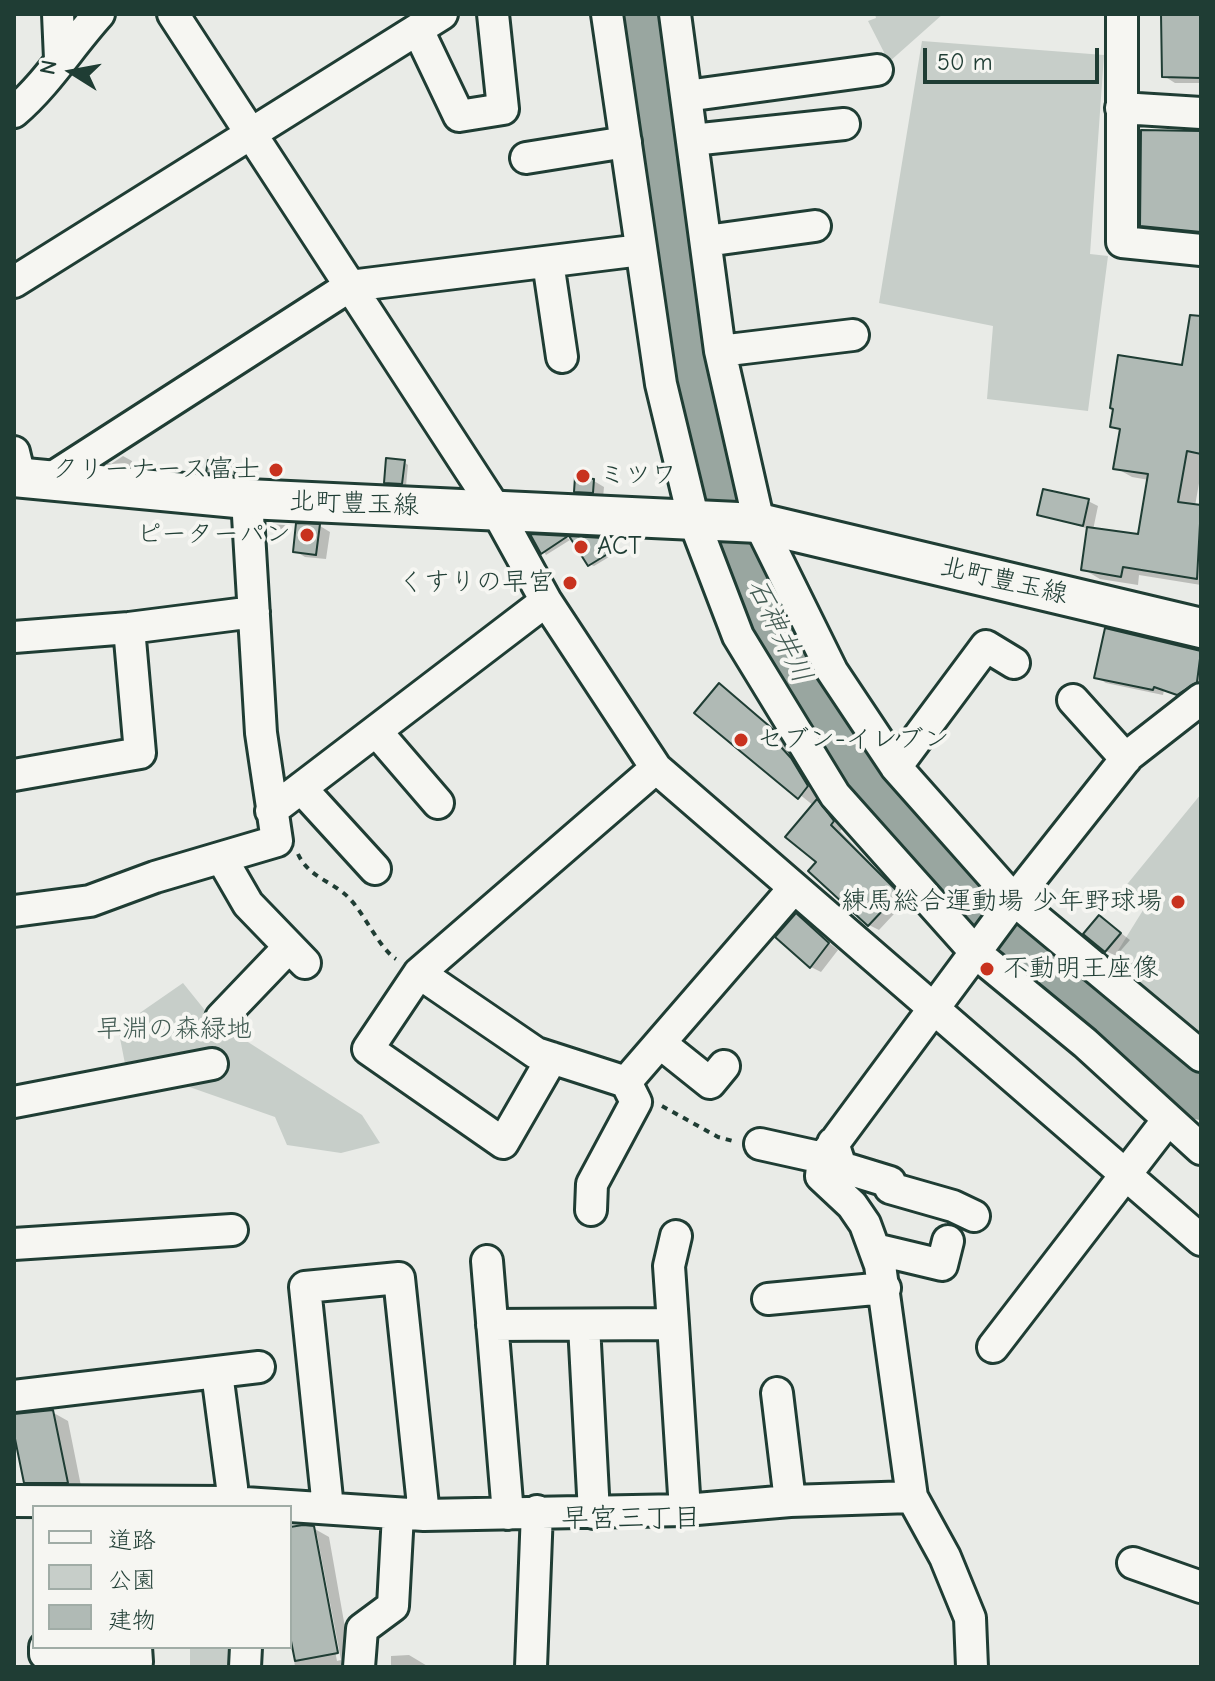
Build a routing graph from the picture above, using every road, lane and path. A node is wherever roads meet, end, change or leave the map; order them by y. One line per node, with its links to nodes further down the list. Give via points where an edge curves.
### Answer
1 (58, 14): 9 (street)
2 (99, 14): 9 (street)
3 (173, 14): 16 (street)
4 (493, 14): 8 (street, via 503,109 459,116)
5 (607, 14): 18 (street)
6 (675, 14): 11 (street)
7 (1122, 14): 12 (street)
8 (430, 22): 16 (street)
9 (60, 59): 13 (street, via 37,92)
10 (877, 70): 11 (street)
11 (686, 96): 17 (street)
12 (1121, 108): 14 (street); 23 (street, via 1122,242)
13 (14, 112)
14 (1201, 113)
15 (844, 124): 17 (street)
16 (251, 133): 25 (street); 26 (street)
17 (692, 140): 21 (street)
18 (626, 142): 19 (street); 22 (street)
19 (526, 158)
20 (815, 226): 21 (street)
21 (706, 241): 28 (street)
22 (641, 250): 24 (street); 33 (street, via 661,384)
23 (1201, 250)
24 (548, 262): 26 (street); 29 (street)
25 (14, 282)
26 (350, 286): 30 (street); 32 (street)
27 (853, 335): 28 (street)
28 (720, 351): 34 (street)
29 (562, 357)
30 (25, 471): 31 (main road, 北町豊玉線)
31 (247, 499): 32 (main road, 北町豊玉線); 36 (street)
32 (496, 510): 33 (main road, 北町豊玉線); 35 (street)
33 (694, 521): 34 (main road, 北町豊玉線); 57 (street, via 738,636 835,795)
34 (759, 523): 38 (main road, 北町豊玉線); 45 (street, via 832,671)
35 (546, 601): 43 (street); 46 (street)
36 (254, 612): 37 (street); 50 (street)
37 (129, 628): 39 (street); 47 (street, via 140,753)
38 (1201, 628)
39 (14, 637)
40 (1014, 663): 45 (street, via 986,646)
41 (1201, 699): 44 (street)
42 (1073, 700): 44 (street)
43 (376, 731): 48 (street); 49 (street)
44 (1126, 759): 55 (street)
45 (896, 767): 55 (street)
46 (656, 768): 54 (street); 58 (street)
47 (14, 775)
48 (301, 788): 50 (street); 53 (street)
49 (438, 803)
50 (271, 811): 51 (street)
51 (277, 841): 52 (street); 58 (path, via 291,839 305,869 345,894 369,920 387,953)
52 (222, 859): 56 (street, via 90,901); 60 (street, via 248,904 297,955)
53 (375, 869)
54 (794, 888): 59 (street); 61 (street)
55 (1012, 905): 57 (street); 62 (street)
56 (14, 911)
57 (980, 950): 59 (street); 70 (street)
58 (419, 973): 63 (street, via 536,1053); 63 (street, via 368,1049 503,1143)
59 (933, 1010): 71 (street); 72 (street)
60 (221, 1018)
61 (660, 1043): 65 (street, via 710,1083); 66 (street)
62 (1201, 1056)
63 (552, 1058): 66 (street)
64 (212, 1064): 67 (street)
65 (724, 1066)
66 (629, 1087): 69 (path, via 718,1137); 73 (street, via 636,1102 592,1184)
67 (14, 1102)
68 (1163, 1126): 72 (street)
69 (760, 1144): 71 (street)
70 (1201, 1149)
71 (828, 1150): 74 (street, via 841,1167); 80 (street, via 821,1176 852,1205)
72 (1125, 1175): 77 (street); 87 (street)
73 (591, 1210)
74 (974, 1216)
75 (232, 1230): 79 (street)
76 (676, 1236): 84 (street, via 669,1266)
77 (1201, 1240)
78 (948, 1241): 80 (street, via 942,1265)
79 (14, 1244)
80 (875, 1249): 82 (street)
81 (487, 1261): 85 (street)
82 (885, 1288): 83 (street); 92 (street)
83 (768, 1299)
84 (673, 1324): 86 (street); 100 (street)
85 (492, 1325): 86 (street); 101 (street)
86 (584, 1325): 102 (street)
87 (993, 1347)
88 (259, 1367): 89 (street)
89 (217, 1373): 91 (street); 96 (street)
90 (777, 1393): 94 (street)
91 (14, 1396)
92 (912, 1497): 94 (street); 110 (street, via 970,1618)
93 (26, 1500): 95 (street)
94 (790, 1501): 100 (street)
95 (135, 1504): 96 (street)
96 (230, 1504): 97 (street)
97 (254, 1505)
98 (292, 1507): 99 (street)
99 (328, 1508): 103 (street); 103 (street, via 305,1287 399,1278)
100 (685, 1510): 102 (street)
101 (522, 1513): 102 (street); 103 (street); 109 (street)
102 (594, 1513)
103 (411, 1514): 108 (street, via 393,1606 362,1629)
104 (1133, 1563): 105 (street)
105 (1201, 1587)
106 (45, 1649): 107 (street, via 45,1654 84,1663 137,1662)
107 (136, 1649)
108 (359, 1667)
109 (531, 1667)
110 (972, 1667)

